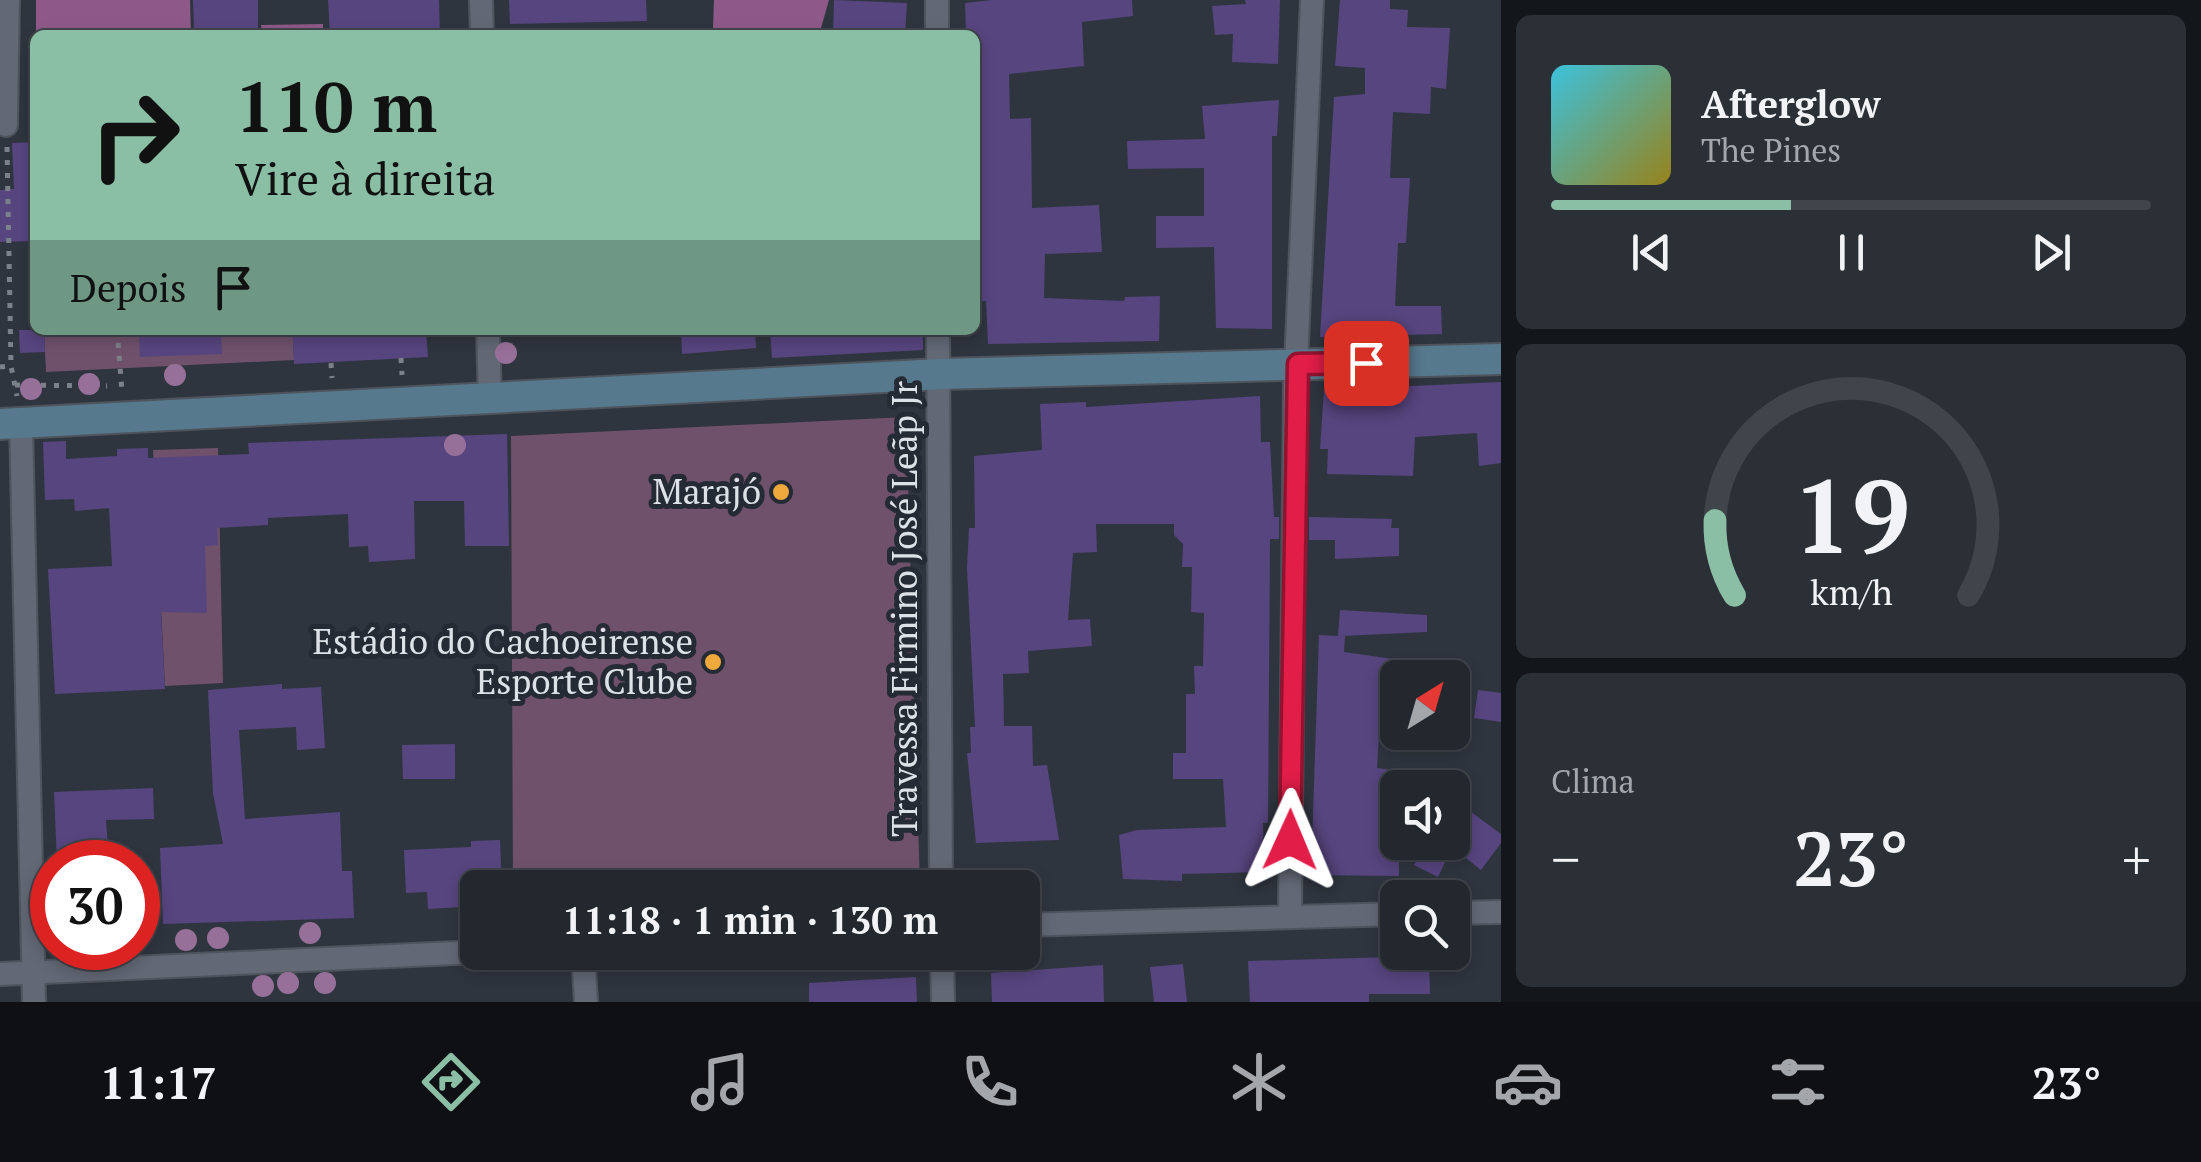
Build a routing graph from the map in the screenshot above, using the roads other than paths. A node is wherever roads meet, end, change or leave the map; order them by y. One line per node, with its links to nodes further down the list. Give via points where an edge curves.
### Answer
1 (8, 0): 7 (street)
2 (481, 0): 5 (street)
3 (937, 0): 6 (street)
4 (1312, 0): 11 (street)
5 (482, 30)
6 (937, 30)
7 (6, 125)
8 (488, 335): 13 (street)
9 (938, 335): 12 (street, Travessa Firmino José Leãp Jr)
10 (1501, 359): 11 (street)
11 (1298, 364): 12 (street); 19 (street)
12 (941, 374): 13 (street); 15 (street, Travessa Firmino José Leãp Jr)
13 (490, 400): 14 (street)
14 (10, 424): 24 (street)
15 (941, 870)
16 (1501, 912): 17 (street)
17 (1470, 913)
18 (1380, 914): 19 (street)
19 (1290, 915): 20 (street)
20 (1040, 924)
21 (460, 953): 24 (street)
22 (584, 970): 27 (street)
23 (942, 970): 28 (street)
24 (34, 972): 25 (street); 26 (street)
25 (0, 974)
26 (34, 1002)
27 (586, 1002)
28 (943, 1002)

